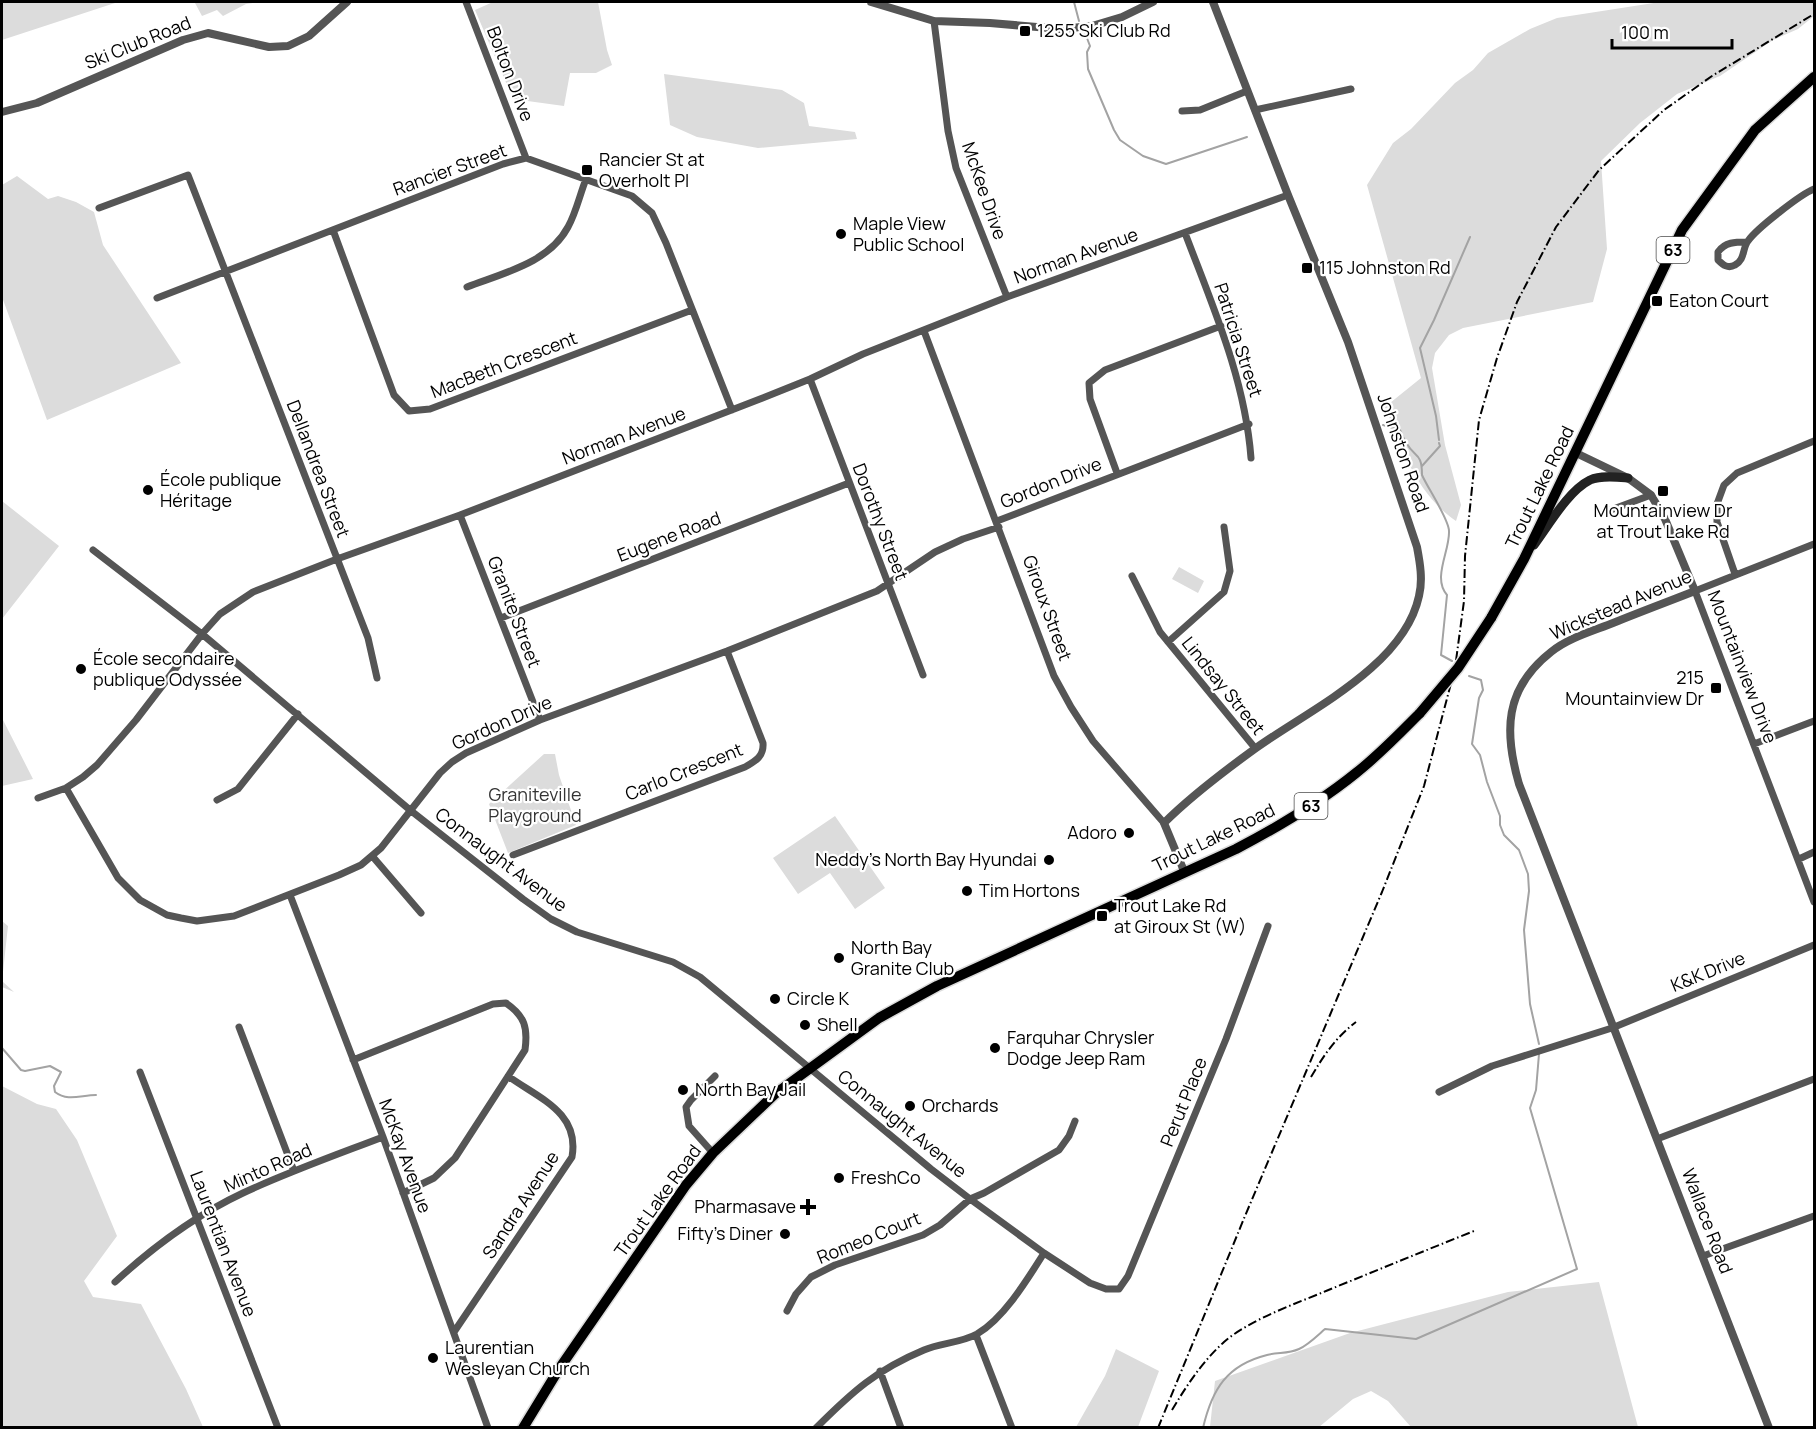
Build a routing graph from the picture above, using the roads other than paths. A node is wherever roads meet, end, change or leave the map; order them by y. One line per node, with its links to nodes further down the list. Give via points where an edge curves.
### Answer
1 (347, 2): 12 (street, Ski Club Road, via 309,36 288,46 269,47 208,33 37,103)
2 (466, 2): 13 (street, Bolton Drive)
3 (871, 2): 6 (street)
4 (1153, 2): 6 (street, via 1092,26 1061,29)
5 (1213, 2): 9 (street, Johnston Road)
6 (934, 21): 23 (street, McKee Drive, via 956,168)
7 (1815, 77): 32 (main road, Trout Lake Road / 63, via 1755,130 1682,230)
8 (1351, 89): 10 (street)
9 (1247, 91): 10 (street, Johnston Road); 11 (street, via 1200,110)
10 (1255, 110): 16 (street, Johnston Road)
11 (1182, 111)
12 (2, 112)
13 (526, 158): 14 (street, Rancier Street); 18 (street, Rancier Street)
14 (586, 179): 22 (street, via 569,226 556,245 536,259); 25 (street, Rancier Street, via 632,196 652,213)
15 (1815, 189): 20 (street, via 1795,199)
16 (1288, 195): 19 (street, Norman Avenue); 60 (street, Johnston Road, via 1348,342 1417,547 1421,573 1419,596 1411,618 1384,656 1348,687)
17 (99, 208): 21 (street, Dellandrea Street, via 188,174)
18 (333, 230): 21 (street, Rancier Street); 25 (street, MacBeth Crescent, via 394,395 410,411 430,409)
19 (1185, 233): 23 (street, Norman Avenue); 26 (street, Patricia Street)
20 (1747, 242): 20 (street, via 1727,243 1718,252 1718,260 1724,266 1737,264)
21 (225, 273): 24 (street, Rancier Street); 44 (street, Dellandrea Street)
22 (467, 287)
23 (1007, 297): 27 (street, Norman Avenue)
24 (157, 298)
25 (692, 310): 29 (street, Rancier Street)
26 (1221, 326): 30 (street, Patricia Street); 34 (street, via 1105,370 1089,383 1090,399)
27 (924, 331): 28 (street, Norman Avenue); 40 (street, Giroux Street)
28 (810, 379): 29 (street, Norman Avenue); 36 (street, Dorothy Street)
29 (732, 410): 39 (street, Norman Avenue)
30 (1249, 424): 33 (street, Patricia Street); 34 (street, Gordon Drive)
31 (1815, 441): 46 (street, via 1737,473 1724,485 1717,504 1717,522)
32 (1576, 453): 35 (street, Mountainview Drive); 45 (main road, Trout Lake Road / 63)
33 (1251, 458)
34 (1117, 473): 40 (street, Gordon Drive)
35 (1628, 478): 37 (street, Mountainview Drive); 45 (main road, via 1592,479 1575,491)
36 (849, 483): 48 (street, Dorothy Street); 50 (street, Eugene Road)
37 (1651, 495): 38 (street); 49 (street, Mountainview Drive)
38 (1608, 511)
39 (460, 515): 44 (street, Norman Avenue); 50 (street, Granite Street)
40 (998, 524): 48 (street, Gordon Drive, via 935,552); 65 (street, Giroux Street, via 1054,676 1071,707 1093,741)
41 (1224, 527): 52 (street, via 1230,571 1224,592)
42 (1815, 544): 46 (street, Wickstead Avenue)
43 (93, 550): 51 (street, Connaught Avenue)
44 (337, 559): 51 (street, Norman Avenue, via 253,592 220,614); 55 (street, Dellandrea Street, via 368,638)
45 (1524, 559): 70 (main road, Trout Lake Road / 63, bridge, via 1458,668 1381,752 1330,793 1279,826)
46 (1735, 574): 49 (street, Wickstead Avenue)
47 (1132, 576): 52 (street, Lindsay Street)
48 (888, 584): 53 (street, Gordon Drive); 54 (street, Dorothy Street)
49 (1695, 591): 59 (street, Mountainview Drive); 77 (street, Wickstead Avenue, via 1551,651 1527,675 1512,706 1511,756 1519,784)
50 (501, 618): 57 (street, Granite Street)
51 (202, 634): 56 (street, Connaught Avenue); 61 (street, Norman Avenue, via 97,765)
52 (1168, 642): 60 (street, Lindsay Street)
53 (727, 651): 57 (street, Gordon Drive); 67 (street, Carlo Crescent, via 763,743 760,757 744,767)
54 (922, 675)
55 (377, 678)
56 (298, 714): 63 (street, via 238,789); 64 (street, Connaught Avenue)
57 (540, 720): 64 (street, Gordon Drive, via 452,762)
58 (1815, 721): 59 (street)
59 (1755, 744): 69 (street, Mountainview Drive)
60 (1255, 748): 65 (street, Johnston Road)
61 (66, 788): 62 (street, Norman Avenue); 71 (street, Gordon Drive, via 118,878 140,900 160,911 197,921 216,920)
62 (38, 798)
63 (217, 800)
64 (410, 810): 68 (street, Gordon Drive); 79 (street, Connaught Avenue, via 551,919 577,932 673,962 700,977)
65 (1164, 823): 70 (street, Giroux Street)
66 (1815, 852): 69 (street)
67 (513, 855)
68 (373, 857): 71 (street, Gordon Drive, via 350,871); 73 (street)
69 (1799, 859): 72 (street, Mountainview Drive)
70 (1184, 871): 79 (main road, Trout Lake Road, via 937,986 879,1018)
71 (290, 895): 78 (street, McKay Avenue)
72 (1815, 902)
73 (420, 913)
74 (1268, 926): 97 (street, Perut Place, via 1226,1039)
75 (1815, 945): 77 (street, K&K Drive)
76 (239, 1027): 89 (street)
77 (1612, 1028): 84 (street, K&K Drive, via 1492,1066); 87 (street, Wallace Road)
78 (353, 1060): 81 (street, via 493,1004 506,1003 517,1011 527,1036 525,1050); 86 (street, McKay Avenue)
79 (810, 1068): 88 (main road, Trout Lake Road, via 775,1094); 91 (street, Connaught Avenue)
80 (140, 1072): 93 (street, Laurentian Avenue)
81 (508, 1076): 90 (street, via 455,1158 434,1178); 99 (street, Sandra Avenue, via 557,1109 566,1120 572,1131 572,1157)
82 (715, 1076): 88 (street, via 686,1107 689,1126)
83 (1815, 1079): 87 (street)
84 (1439, 1092)
85 (1075, 1121): 91 (street, Romeo Court, via 1059,1150)
86 (383, 1137): 89 (street, Minto Road); 90 (street, McKay Avenue)
87 (1657, 1139): 95 (street, Wallace Road)
88 (713, 1153): 104 (main road, Trout Lake Road, via 619,1281)
89 (294, 1171): 93 (street, Minto Road)
90 (402, 1193): 99 (street, McKay Avenue)
91 (970, 1199): 94 (street, Connaught Avenue); 98 (street, Romeo Court, via 923,1234 812,1277)
92 (1815, 1216): 95 (street)
93 (197, 1219): 96 (street, Minto Road, via 146,1253); 102 (street, Laurentian Avenue)
94 (1044, 1253): 97 (street, Connaught Avenue, via 1090,1283 1106,1289); 100 (street, via 1001,1314)
95 (1703, 1256): 108 (street, Wallace Road)
96 (115, 1282)
97 (1121, 1287)
98 (787, 1311)
99 (454, 1332): 103 (street, McKay Avenue)
100 (976, 1335): 101 (street, via 925,1349); 107 (street)
101 (880, 1371): 105 (street); 106 (street)
102 (278, 1428)
103 (488, 1428)
104 (523, 1428)
105 (816, 1428)
106 (901, 1428)
107 (1012, 1428)
108 (1768, 1428)

